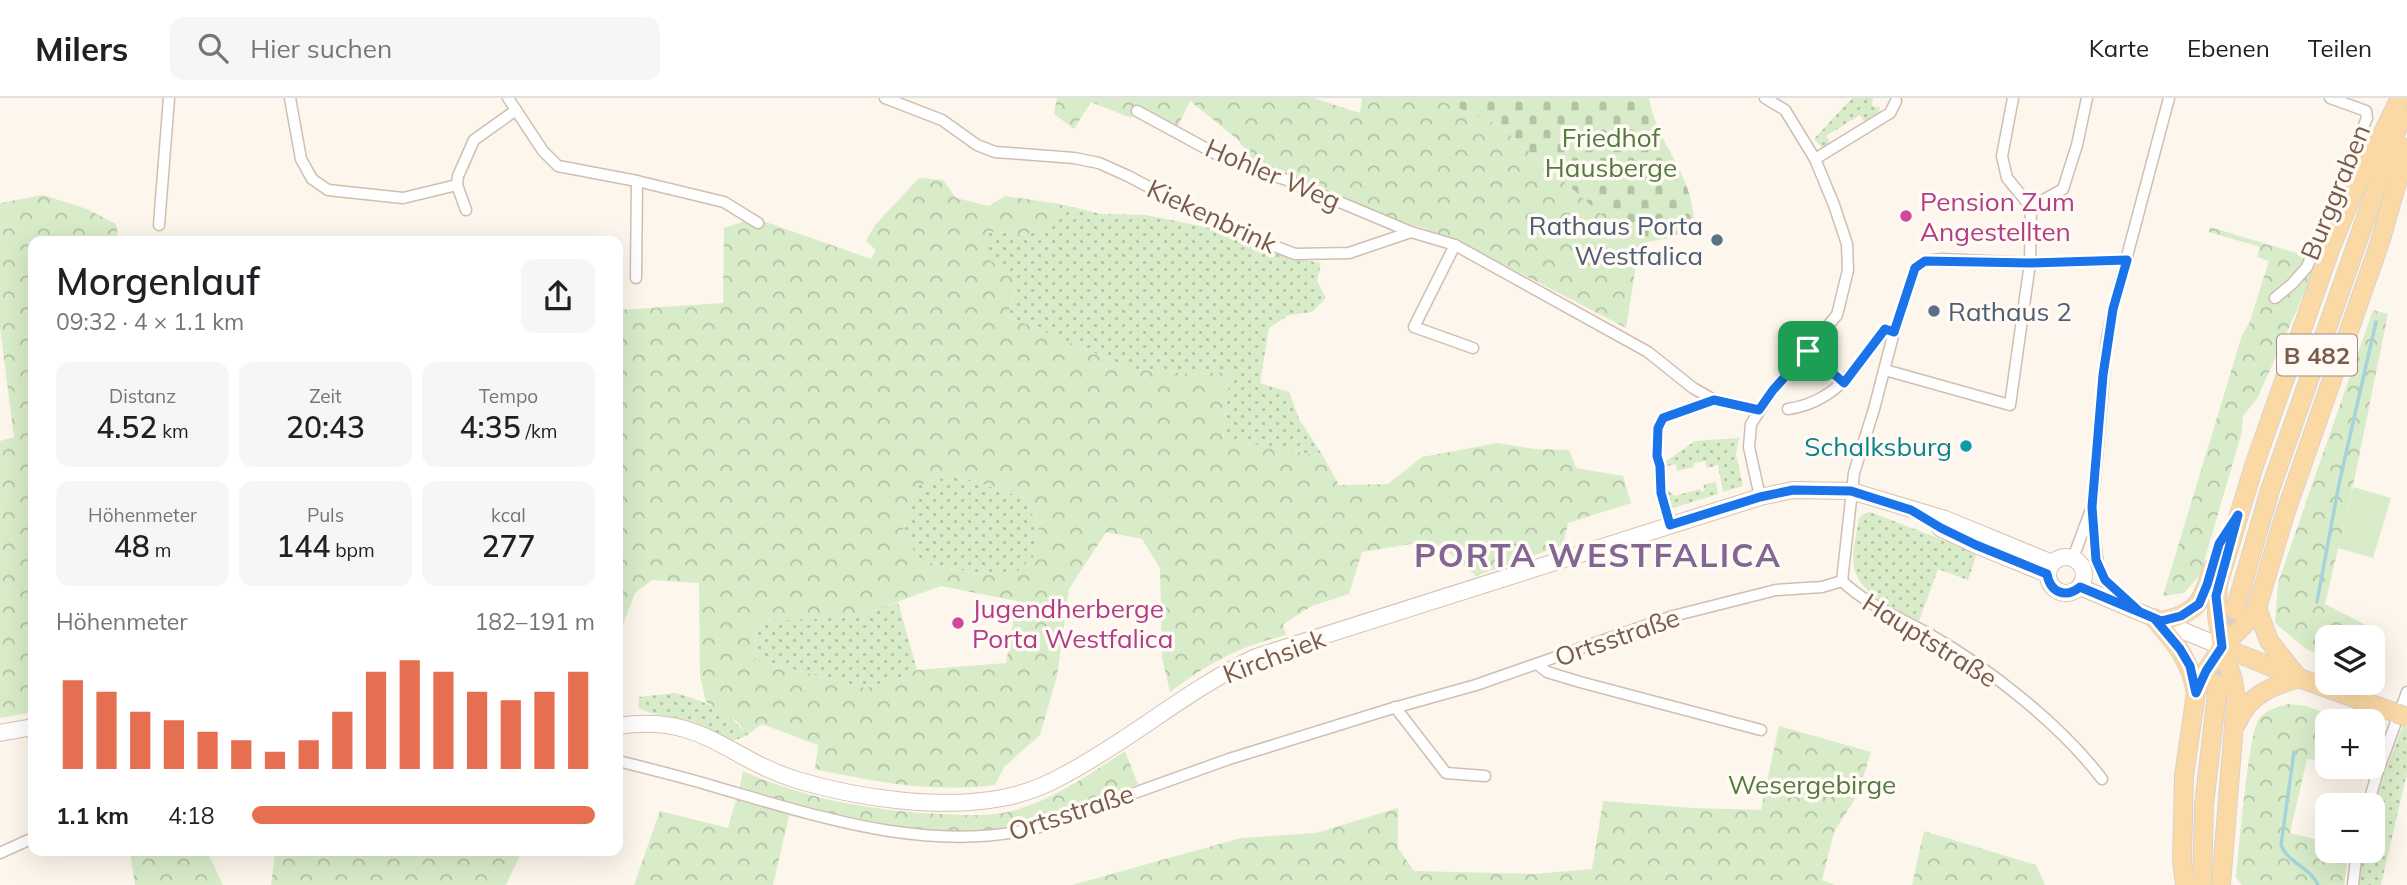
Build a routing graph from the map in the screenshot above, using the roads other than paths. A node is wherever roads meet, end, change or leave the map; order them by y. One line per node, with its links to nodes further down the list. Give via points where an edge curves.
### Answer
1 (169, 98): 22 (street)
2 (290, 98): 18 (street, via 301,159 312,179 328,190 403,198)
3 (508, 98): 13 (street)
4 (885, 98): 23 (street, Kiekenbrink, via 942,120 995,152 1099,163 1227,228 1295,254 1349,253)
5 (1765, 98): 16 (street, via 1785,110)
6 (2013, 98): 19 (street, via 2001,156 2007,178)
7 (2087, 98): 19 (street, via 2063,189)
8 (2169, 98): 25 (street)
9 (2330, 98): 28 (street, Burggraben, via 2366,111 2367,118 2307,267)
10 (2400, 98): 40 (main road, via 2332,247)
11 (1896, 101): 16 (street, via 1890,113)
12 (2407, 102): 47 (main road, B 482, via 2270,490)
13 (516, 110): 17 (street, via 558,166); 18 (street, via 474,140)
14 (1137, 111): 23 (street, Hohler Weg, via 1229,161)
15 (2407, 148): 46 (main road)
16 (1815, 159): 31 (street, via 1847,244 1848,270 1837,315)
17 (637, 181): 21 (street, via 724,202); 27 (street)
18 (457, 185): 20 (street)
19 (2031, 207): 26 (street)
20 (466, 211)
21 (758, 223)
22 (159, 225)
23 (1411, 232): 24 (street)
24 (1455, 245): 30 (street, via 1414,327); 34 (street, via 1648,352)
25 (2127, 260): 26 (street, Hauptstraße); 39 (street, via 2107,339)
26 (2030, 263): 29 (street, Hauptstraße, via 1925,261 1915,268); 32 (street, via 2010,405)
27 (636, 278)
28 (2274, 298)
29 (1894, 332): 32 (street, Hauptstraße); 33 (street, via 1885,329)
30 (1474, 348)
31 (1808, 351): 33 (street); 36 (street)
32 (1885, 369): 37 (street, Hauptstraße)
33 (1844, 383): 35 (street, via 1810,404)
34 (1714, 400): 36 (street); 41 (street, via 1663,418 1658,428 1661,493)
35 (1788, 409)
36 (1759, 410): 38 (street, via 1751,424 1749,447)
37 (1851, 491): 38 (main road, Kirchsiek, via 1793,490); 43 (main road, Kirchsiek, via 1945,519); 44 (street, Hauptstraße)
38 (1760, 497): 41 (main road, Kirchsiek)
39 (2092, 507): 42 (street); 48 (street, via 2098,566 2105,580)
40 (2238, 515): 48 (main road, via 2219,544 2199,604 2181,616); 49 (main road, via 2216,596)
41 (1670, 525): 57 (main road, Kirchsiek, via 1256,657 1204,685 1065,775 1003,798 933,802 848,792 783,775 680,726)
42 (2073, 558): 43 (main road, via 2062,557); 45 (main road, via 2083,571)
43 (2049, 568): 45 (main road, via 2050,584 2057,592 2069,593)
44 (1842, 581): 50 (street, Ortsstraße, via 1776,590 1673,616); 64 (street, Hauptstraße, via 1863,599 1993,675 2073,745)
45 (2080, 587): 48 (main road)
46 (2258, 608): 49 (main road); 51 (main road, via 2269,640)
47 (2235, 610)
48 (2152, 617): 49 (main road); 54 (main road, via 2186,657)
49 (2222, 647): 51 (main road); 54 (main road); 58 (main road, via 2235,688)
50 (1537, 664): 55 (street, Ortsstraße); 60 (street, via 1547,672 1580,682)
51 (2299, 678): 56 (main road); 58 (main road, via 2261,692)
52 (2218, 684): 70 (main road, via 2204,805)
53 (2407, 692): 65 (street)
54 (2196, 693): 69 (main road, via 2184,776)
55 (1395, 707): 62 (street, Ortsstraße, via 1229,759 1040,827 980,838 855,824); 63 (street, via 1446,773)
56 (2407, 717)
57 (623, 726)
58 (2235, 726): 71 (main road)
59 (28, 728): 61 (main road)
60 (1761, 730)
61 (0, 733)
62 (623, 762)
63 (1485, 776)
64 (2102, 779)
65 (2371, 793)
66 (28, 840): 67 (street)
67 (0, 853)
68 (2356, 863): 72 (street)
69 (2185, 885)
70 (2202, 885)
71 (2221, 885)
72 (2353, 885)

